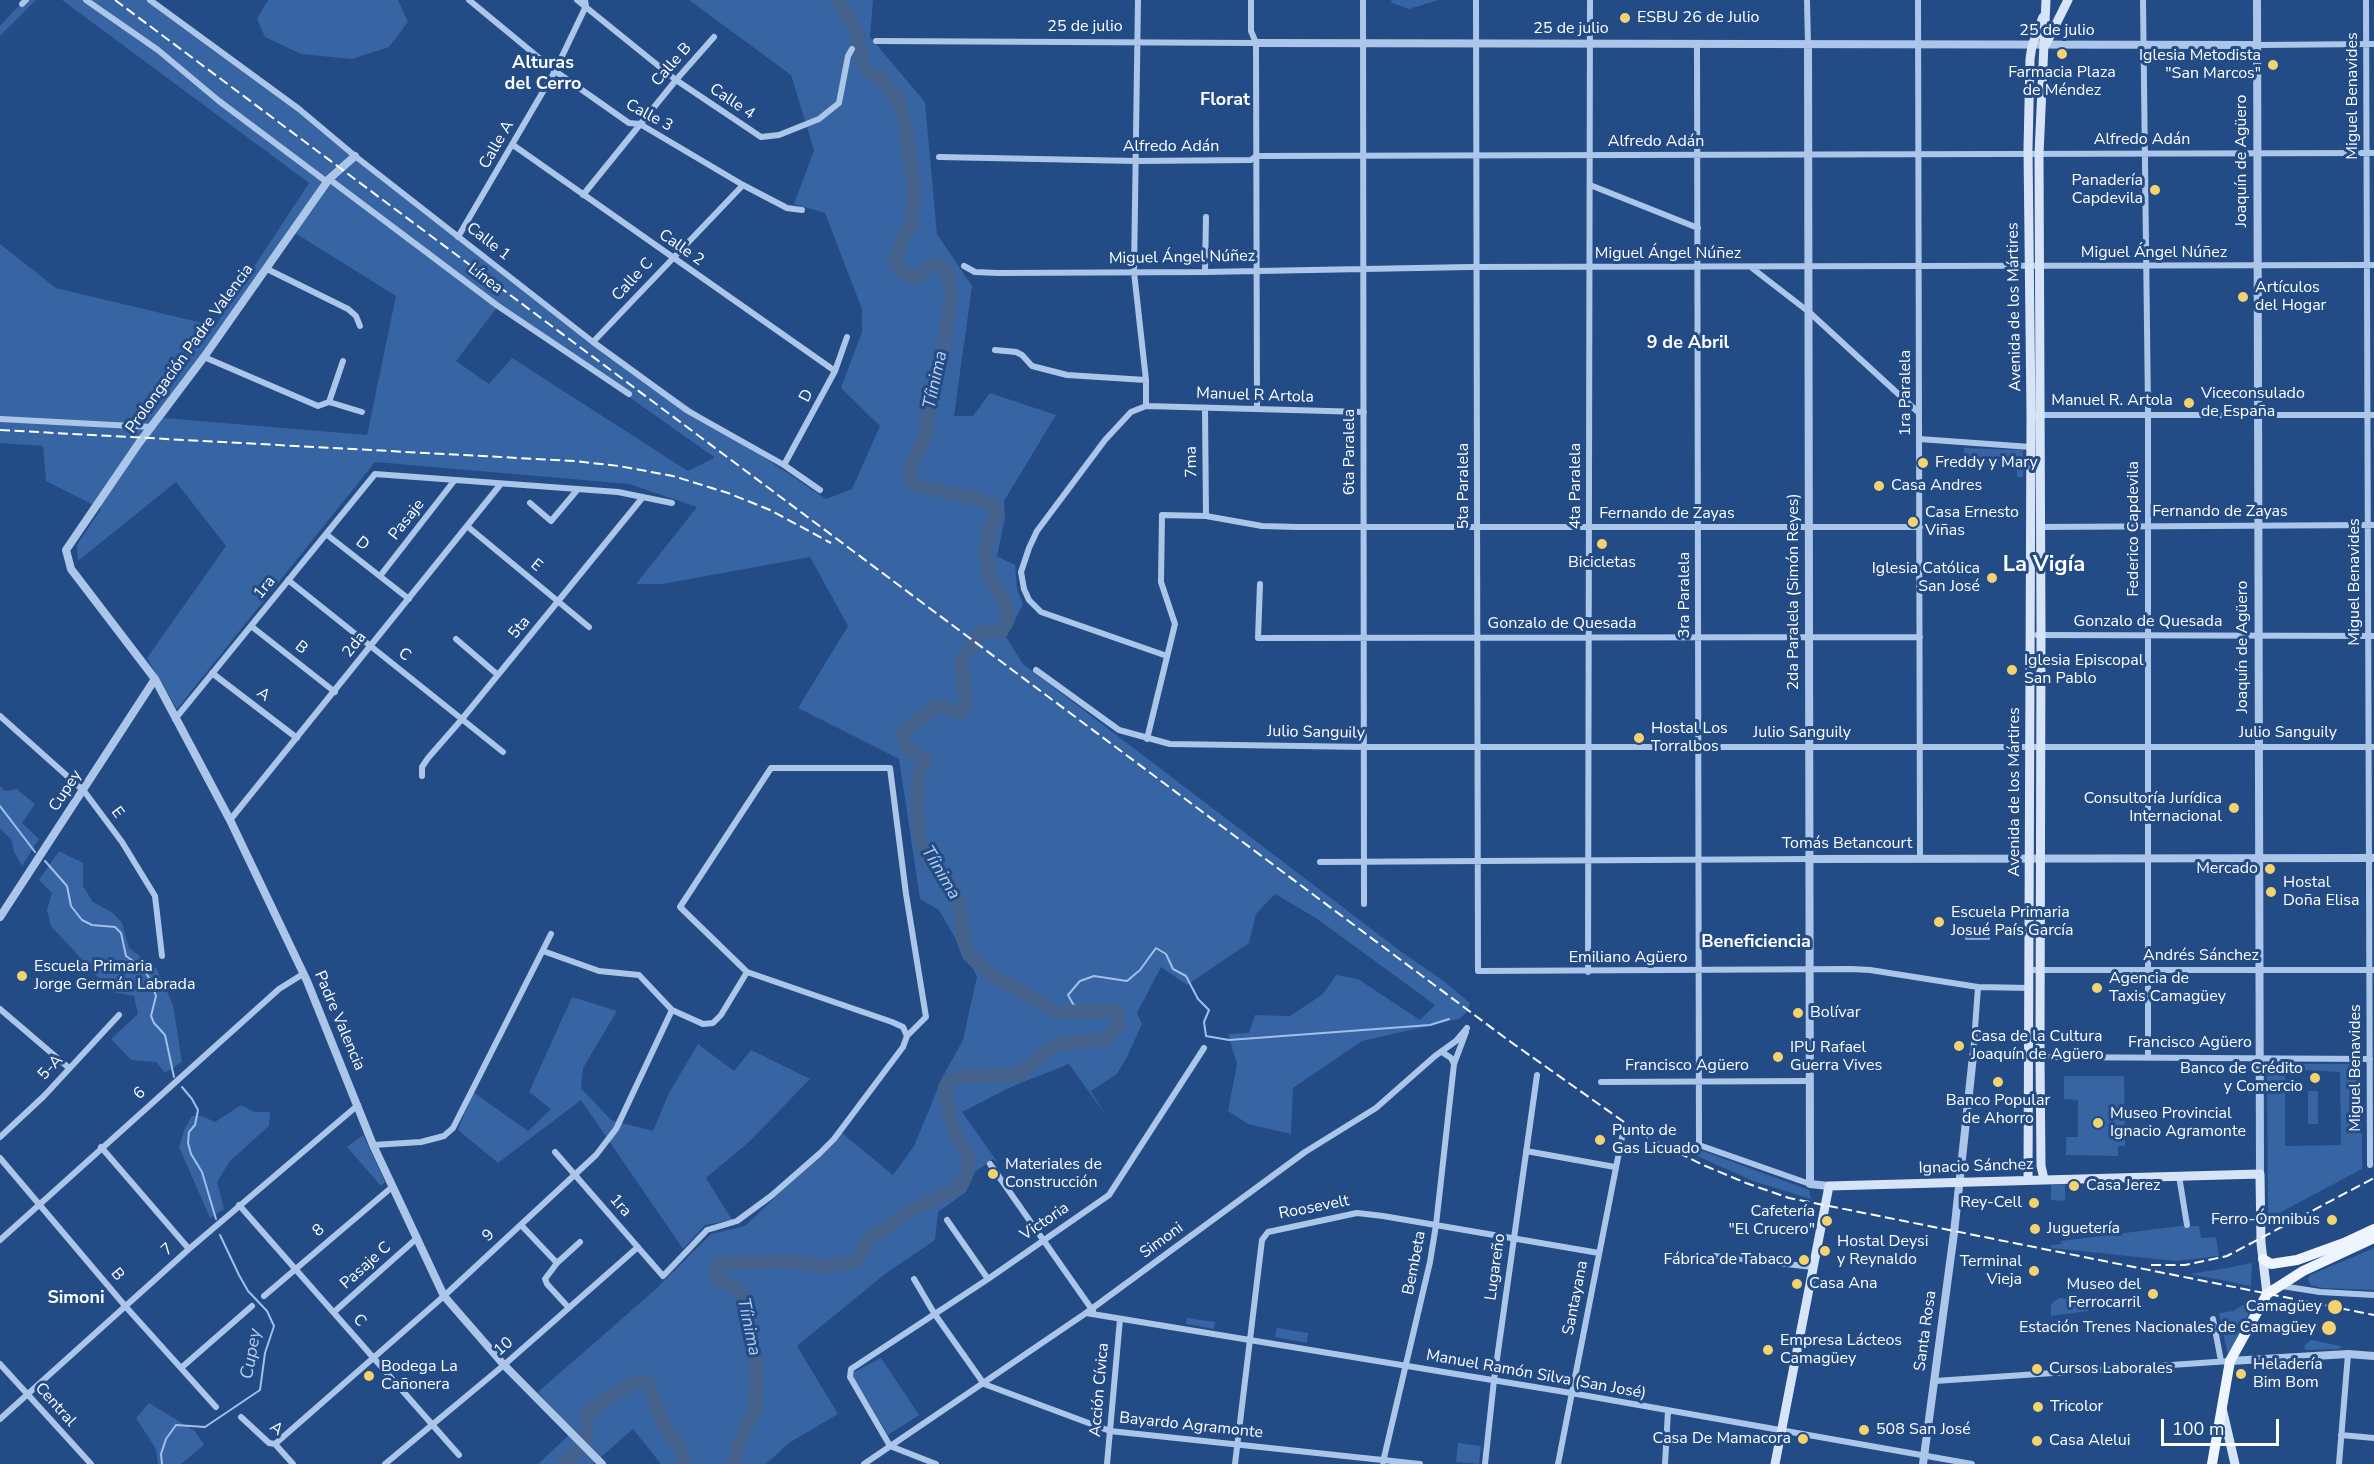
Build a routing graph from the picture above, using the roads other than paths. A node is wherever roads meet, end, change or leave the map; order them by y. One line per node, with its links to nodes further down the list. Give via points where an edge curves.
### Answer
1 (86, 0): 54 (street, Línea, via 158,50)
2 (150, 0): 48 (street, Calle 1, via 299,109)
3 (469, 0): 35 (street, Calle 3)
4 (577, 0): 17 (street, Calle 4)
5 (1138, 0): 21 (street)
6 (1251, 0): 22 (street, via 1251,31)
7 (1364, 0): 23 (street, 6ta Paralela)
8 (1476, 0): 24 (street, 5ta Paralela)
9 (1590, 0): 25 (street, 4ta Paralela)
10 (1807, 0): 28 (street, 2da Paralela (Simón Reyes))
11 (1918, 0): 29 (street, 1ra Paralela)
12 (2046, 0): 18 (main road, Avenida de los Mártires)
13 (2068, 0): 32 (main road, Avenida de los Mártires)
14 (2144, 0): 33 (street, Federico Capdevila)
15 (2257, 0): 30 (street, Joaquín de Agüero)
16 (2366, 0): 26 (street, Miguel Benavides)
17 (586, 3): 35 (street, Calle A); 36 (street, Calle 4)
18 (2045, 12): 31 (main road, Avenida de los Mártires); 32 (main road, Avenida de los Mártires)
19 (714, 37): 36 (street, Calle B)
20 (876, 41): 21 (street, 25 de julio)
21 (1137, 42): 22 (street, 25 de julio); 53 (street)
22 (1256, 43): 23 (street, 25 de julio); 49 (street)
23 (1364, 43): 24 (street, 25 de julio); 50 (street, 6ta Paralela)
24 (1476, 44): 25 (street, 25 de julio); 51 (street, 5ta Paralela)
25 (1590, 44): 27 (street, 25 de julio); 46 (street, 4ta Paralela)
26 (2370, 44): 30 (street, 25 de julio); 39 (street, Miguel Benavides)
27 (1697, 45): 28 (street, 25 de julio); 47 (street, 3ra Paralela)
28 (1808, 45): 29 (street, 25 de julio); 40 (street, 2da Paralela (Simón Reyes))
29 (1919, 45): 31 (street, 25 de julio); 41 (street, 1ra Paralela)
30 (2257, 45): 33 (street, 25 de julio); 45 (street, Joaquín de Agüero)
31 (2032, 46): 32 (street, 25 de julio); 42 (main road, Avenida de los Mártires)
32 (2045, 46): 33 (street, 25 de julio); 43 (main road, Avenida de los Mártires)
33 (2144, 46): 44 (street, Federico Capdevila)
34 (852, 49): 36 (street, Calle 4, via 839,103 819,118 779,135 760,137)
35 (555, 71): 37 (street, Calle 3, via 629,123); 38 (street, Calle A)
36 (675, 80): 37 (street, Calle B)
37 (640, 124): 55 (street, Calle 3); 57 (street, Calle B)
38 (513, 145): 57 (street, Calle 2); 61 (street, Calle A)
39 (2371, 153): 45 (street, Alfredo Adán); 64 (street, Miguel Benavides)
40 (1809, 154): 41 (street, Alfredo Adán); 47 (street, Alfredo Adán); 75 (street, 2da Paralela (Simón Reyes))
41 (1919, 154): 42 (street, Alfredo Adán); 67 (street, 1ra Paralela)
42 (2028, 154): 43 (street, Alfredo Adán); 68 (main road, Avenida de los Mártires)
43 (2039, 154): 44 (street, Alfredo Adán); 69 (main road, Avenida de los Mártires)
44 (2144, 154): 45 (street, Alfredo Adán); 70 (street, Federico Capdevila)
45 (2257, 154): 63 (street, Joaquín de Agüero)
46 (1590, 155): 47 (street, Alfredo Adán); 51 (street, Alfredo Adán); 56 (street, 4ta Paralela)
47 (1698, 155): 60 (street, 3ra Paralela)
48 (355, 156): 54 (street, Prolongación Padre Valencia); 61 (street, Calle 1)
49 (1256, 156): 50 (street, Alfredo Adán); 53 (street, Alfredo Adán, via 1251,160); 77 (street)
50 (1364, 156): 51 (street, Alfredo Adán); 71 (street, 6ta Paralela)
51 (1476, 156): 66 (street, 5ta Paralela)
52 (939, 157): 53 (street, Alfredo Adán)
53 (1136, 161): 78 (street)
54 (328, 181): 76 (street, Prolongación Padre Valencia); 89 (street, Línea, via 498,306)
55 (743, 185): 58 (street, Calle 3, via 787,208); 62 (street, Calle C)
56 (1590, 185): 60 (street); 72 (street, 4ta Paralela)
57 (583, 195): 62 (street, Calle 2)
58 (802, 210)
59 (1206, 217): 79 (street)
60 (1698, 228): 73 (street, 3ra Paralela)
61 (458, 237): 83 (street, Calle 1)
62 (672, 258): 83 (street, Calle C); 87 (street, Calle 2)
63 (2257, 265): 64 (street, Miguel Ángel Núñez); 70 (street, Miguel Ángel Núñez); 100 (street, Joaquín de Agüero)
64 (2371, 265): 101 (street, Miguel Benavides)
65 (964, 266): 78 (street, Miguel Ángel Núñez, via 975,272)
66 (1477, 267): 71 (street, Miguel Ángel Núñez); 72 (street, Miguel Ángel Núñez); 124 (street, 5ta Paralela)
67 (1919, 267): 68 (street, Miguel Ángel Núñez); 75 (street, Miguel Ángel Núñez); 96 (street, 1ra Paralela)
68 (2029, 267): 69 (street, Miguel Ángel Núñez); 97 (main road, Avenida de los Mártires)
69 (2040, 267): 70 (street, Miguel Ángel Núñez); 98 (main road, Avenida de los Mártires)
70 (2146, 267): 99 (street, Federico Capdevila)
71 (1364, 268): 77 (street, Miguel Ángel Núñez); 95 (street, 6ta Paralela)
72 (1590, 268): 73 (street, Miguel Ángel Núñez); 120 (street, 4ta Paralela)
73 (1698, 268): 74 (street, Miguel Ángel Núñez); 125 (street, 3ra Paralela)
74 (1751, 268): 75 (street, Miguel Ángel Núñez); 80 (street)
75 (1809, 268): 80 (street, 2da Paralela (Simón Reyes))
76 (267, 269): 81 (street, via 348,309); 85 (street, Prolongación Padre Valencia)
77 (1258, 271): 79 (street, Miguel Ángel Núñez); 93 (street)
78 (1134, 272): 79 (street, Miguel Ángel Núñez); 88 (street)
79 (1205, 272)
80 (1809, 312): 96 (street); 126 (street, 2da Paralela (Simón Reyes))
81 (360, 326)
82 (847, 337): 87 (street, D)
83 (593, 342): 106 (street, Calle 1, via 688,411)
84 (995, 350): 88 (street, via 1016,352 1032,366 1067,375)
85 (204, 357): 90 (street, via 318,406); 103 (street, Prolongación Padre Valencia)
86 (344, 361): 90 (street)
87 (835, 371): 106 (street, D)
88 (1146, 380): 91 (street)
89 (629, 394)
90 (329, 402): 94 (street)
91 (1146, 406): 92 (street, Manuel R Artola); 149 (street, via 1131,412 1105,440 1037,531 1022,572 1029,600 1041,612)
92 (1205, 408): 93 (street, Manuel R Artola); 114 (street, 7ma)
93 (1257, 409): 95 (street, Manuel R Artola)
94 (362, 412)
95 (1364, 412): 119 (street, 6ta Paralela)
96 (1919, 413): 104 (street, 1ra Paralela)
97 (2031, 415): 98 (street, Manuel R. Artola); 105 (main road, Avenida de los Mártires)
98 (2041, 415): 99 (street, Manuel R. Artola); 123 (main road, Avenida de los Mártires)
99 (2148, 415): 100 (street, Manuel R. Artola); 117 (street, Federico Capdevila)
100 (2257, 415): 101 (street, Manuel R. Artola); 118 (street, Joaquín de Agüero)
101 (2371, 415): 115 (street, Miguel Benavides)
102 (0, 419): 103 (street)
103 (152, 426): 128 (street, Prolongación Padre Valencia, via 66,550)
104 (1920, 439): 105 (street); 121 (street, 1ra Paralela)
105 (2031, 447): 122 (main road, Avenida de los Mártires)
106 (784, 465): 110 (street, Calle 1)
107 (454, 481): 108 (street); 127 (street, 1ra, via 375,474); 129 (street, Pasaje)
108 (500, 485): 109 (street); 116 (street, 2da)
109 (578, 489): 111 (street); 112 (street, via 551,521)
110 (820, 490)
111 (643, 497): 113 (street); 133 (street, 5ta)
112 (530, 503)
113 (672, 503)
114 (1206, 516): 119 (street, Fernando de Zayas, via 1262,526); 149 (street, Fernando de Zayas, via 1162,515 1161,582 1175,624)
115 (2372, 525): 118 (street, Fernando de Zayas); 140 (street, Miguel Benavides)
116 (466, 526): 132 (street, 2da); 133 (street, E)
117 (2147, 526): 118 (street, Fernando de Zayas); 123 (street, Fernando de Zayas); 138 (street, Federico Capdevila)
118 (2257, 526): 139 (street, Joaquín de Agüero)
119 (1364, 527): 124 (street, Fernando de Zayas); 144 (street, 6ta Paralela)
120 (1590, 527): 124 (street, Fernando de Zayas); 125 (street, Fernando de Zayas); 146 (street, 4ta Paralela)
121 (1920, 527): 126 (street, Fernando de Zayas); 143 (street, 1ra Paralela)
122 (2030, 527): 123 (street, Fernando de Zayas); 136 (main road, Avenida de los Mártires)
123 (2041, 527): 137 (main road, Avenida de los Mártires)
124 (1477, 528): 145 (street, 5ta Paralela)
125 (1698, 528): 126 (street, Fernando de Zayas); 141 (street, 3ra Paralela)
126 (1809, 528): 142 (street, 2da Paralela (Simón Reyes))
127 (326, 534): 129 (street, D); 130 (street, 1ra)
128 (71, 569): 153 (street, Padre Valencia)
129 (380, 576): 132 (street, D)
130 (288, 580): 134 (street, 1ra); 148 (street, C)
131 (1260, 584): 144 (street, Gonzalo de Quesada, via 1258,638)
132 (409, 599): 148 (street, 2da)
133 (559, 602): 135 (street, E); 152 (street, 5ta)
134 (251, 626): 151 (street, 1ra); 154 (street, B)
135 (589, 627)
136 (2031, 635): 137 (street, Gonzalo de Quesada); 164 (main road, Avenida de los Mártires)
137 (2041, 635): 138 (street, Gonzalo de Quesada); 164 (main road, Avenida de los Mártires)
138 (2147, 635): 139 (street, Gonzalo de Quesada); 165 (street, Federico Capdevila)
139 (2258, 636): 140 (street, Gonzalo de Quesada); 170 (street, Joaquín de Agüero)
140 (2371, 636): 171 (street, Miguel Benavides)
141 (1699, 637): 142 (street, Gonzalo de Quesada); 146 (street, Gonzalo de Quesada); 169 (street, 3ra Paralela)
142 (1809, 637): 143 (street, Gonzalo de Quesada); 162 (street, 2da Paralela (Simón Reyes))
143 (1920, 637): 163 (street, 1ra Paralela)
144 (1364, 638): 145 (street, Gonzalo de Quesada); 166 (street, 6ta Paralela)
145 (1478, 638): 146 (street, Gonzalo de Quesada); 167 (street, 5ta Paralela)
146 (1589, 638): 168 (street, 4ta Paralela)
147 (456, 639): 152 (street)
148 (371, 646): 154 (street, 2da); 159 (street, C)
149 (1167, 656): 161 (street)
150 (1036, 670): 161 (street, Julio Sanguily, via 1119,730)
151 (212, 673): 158 (street, 1ra); 160 (street, A)
152 (498, 675): 159 (street, 5ta)
153 (155, 679): 155 (street, Cupey); 156 (street, Padre Valencia)
154 (335, 692): 160 (street, 2da)
155 (143, 699): 156 (street, via 155,696); 174 (street, Cupey)
156 (168, 704): 158 (street, Padre Valencia)
157 (0, 716): 174 (street, E)
158 (175, 719): 175 (street, Padre Valencia)
159 (462, 719): 172 (street, C); 173 (street, 5ta, via 423,764)
160 (297, 738): 175 (street, 2da)
161 (1147, 739): 166 (street, Julio Sanguily, via 1170,744)
162 (1810, 746): 163 (street, Julio Sanguily); 169 (street, Julio Sanguily); 182 (street, 2da Paralela (Simón Reyes))
163 (1920, 746): 164 (street, Julio Sanguily); 177 (street, 1ra Paralela)
164 (2036, 746): 165 (street, Julio Sanguily); 176 (main road, Avenida de los Mártires); 178 (main road, Avenida de los Mártires)
165 (2148, 746): 170 (street, Julio Sanguily); 179 (street, Federico Capdevila)
166 (1364, 747): 167 (street, Julio Sanguily); 185 (street, 6ta Paralela)
167 (1478, 747): 168 (street, Julio Sanguily); 186 (street, 5ta Paralela)
168 (1589, 747): 169 (street, Julio Sanguily); 183 (street, 4ta Paralela)
169 (1699, 747): 184 (street, 3ra Paralela)
170 (2258, 747): 171 (street, Julio Sanguily); 180 (street, Joaquín de Agüero)
171 (2371, 747): 181 (street, Miguel Benavides)
172 (503, 752)
173 (422, 776)
174 (84, 791): 189 (street, Cupey); 193 (street, E, via 155,896)
175 (230, 820): 204 (street, Padre Valencia)
176 (2040, 857): 178 (street, Tomás Betancourt); 179 (street, Tomás Betancourt); 196 (main road, Avenida de los Mártires)
177 (1920, 858): 178 (street, Tomás Betancourt); 182 (street, Tomás Betancourt)
178 (2029, 858): 195 (main road, Avenida de los Mártires)
179 (2148, 858): 180 (street, Tomás Betancourt); 197 (street, Federico Capdevila)
180 (2258, 858): 181 (street, Tomás Betancourt); 198 (street, Joaquín de Agüero)
181 (2372, 858): 199 (street, Miguel Benavides)
182 (1810, 859): 184 (street, Tomás Betancourt); 194 (street, 2da Paralela (Simón Reyes))
183 (1588, 860): 184 (street, Tomás Betancourt); 186 (street, Tomás Betancourt); 203 (street, 4ta Paralela)
184 (1698, 860): 201 (street, 3ra Paralela)
185 (1364, 861): 186 (street, Tomás Betancourt); 187 (street, Tomás Betancourt); 188 (street, 6ta Paralela)
186 (1478, 861): 200 (street, 5ta Paralela)
187 (1320, 862)
188 (1364, 904)
189 (3, 906): 190 (street, Cupey)
190 (0, 917)
191 (551, 934): 192 (street)
192 (543, 951): 208 (street, via 599,971 639,975); 229 (street, via 453,1128 444,1136 421,1142)
193 (162, 956)
194 (1810, 970): 201 (street, Emiliano Agüero); 205 (street, Emiliano Agüero, via 1870,970); 224 (street, 2da Paralela (Simón Reyes))
195 (2029, 970): 196 (street, Andrés Sánchez); 206 (main road, Avenida de los Mártires)
196 (2040, 970): 197 (street, Andrés Sánchez); 216 (main road, Avenida de los Mártires)
197 (2149, 970): 198 (street, Andrés Sánchez); 217 (street, Federico Capdevila)
198 (2258, 970): 199 (street, Andrés Sánchez); 218 (street, Joaquín de Agüero)
199 (2372, 970): 219 (street, Miguel Benavides)
200 (1479, 971): 203 (street, Emiliano Agüero)
201 (1699, 971): 203 (street, Emiliano Agüero); 223 (street, 3ra Paralela)
202 (747, 972): 208 (street, via 713,1023 703,1024); 211 (street, via 892,1022 903,1027); 211 (street, via 680,907 771,768 890,768 926,1017)
203 (1588, 972)
204 (303, 974): 226 (street, Padre Valencia); 231 (street, 6, via 279,989)
205 (1978, 987): 206 (street, Emiliano Agüero); 214 (street, Santa Rosa)
206 (2029, 988): 215 (main road, Avenida de los Mártires)
207 (0, 1009): 221 (street)
208 (672, 1010): 240 (street, 9, via 616,1129)
209 (119, 1015): 221 (street, 5-A)
210 (1467, 1028): 213 (street, Simoni); 220 (street, Bembeta)
211 (907, 1036): 262 (street, 1ra, via 896,1057 834,1139 771,1196 737,1221 707,1230 664,1276)
212 (1204, 1048): 259 (street, Victoria, via 1109,1195)
213 (1442, 1052): 220 (street); 283 (street, Simoni, via 1376,1108 1305,1152)
214 (1973, 1056): 215 (street, Francisco Agüero); 245 (street, Santa Rosa)
215 (2029, 1057): 216 (street, Francisco Agüero); 237 (main road, Avenida de los Mártires)
216 (2040, 1057): 217 (street, Francisco Agüero); 238 (main road, Avenida de los Mártires)
217 (2148, 1057): 218 (street, Francisco Agüero)
218 (2258, 1058): 219 (street, Francisco Agüero); 241 (street, Joaquín de Agüero)
219 (2370, 1059): 236 (street, Miguel Benavides)
220 (1454, 1064): 253 (street, Bembeta)
221 (69, 1068): 227 (street, 5-A)
222 (1537, 1075): 232 (street, Lugareño)
223 (1699, 1081): 224 (street, Francisco Agüero); 225 (street, Francisco Agüero); 230 (street, 3ra Paralela)
224 (1810, 1081): 246 (street, 2da Paralela (Simón Reyes))
225 (1601, 1082)
226 (358, 1105): 229 (street, Padre Valencia); 250 (street, 7)
227 (0, 1137)
228 (1622, 1137): 239 (street, Santayana)
229 (373, 1145): 248 (street, Padre Valencia)
230 (1700, 1145): 246 (street, Ignacio Sánchez)
231 (101, 1147): 249 (street, 6); 263 (street)
232 (1526, 1151): 239 (street); 256 (street, Lugareño)
233 (555, 1152): 240 (street, 1ra)
234 (0, 1158): 249 (street, B)
235 (990, 1164): 259 (street)
236 (2370, 1165)
237 (2030, 1166): 238 (main road); 243 (main road, Avenida de los Mártires)
238 (2041, 1166): 244 (main road, Avenida de los Mártires)
239 (1615, 1167): 264 (street, Santayana)
240 (576, 1174): 252 (street, 9); 262 (street, 1ra)
241 (2260, 1174): 242 (main road, Ignacio Sánchez); 266 (main road, Joaquín de Agüero)
242 (2179, 1176): 244 (main road, Ignacio Sánchez); 254 (street)
243 (2028, 1179): 244 (main road, Ignacio Sánchez); 245 (main road, Ignacio Sánchez)
244 (2043, 1179)
245 (1960, 1183): 247 (main road, Ignacio Sánchez); 297 (street, Santa Rosa)
246 (1810, 1184): 247 (street, Ignacio Sánchez)
247 (1829, 1186): 268 (main road)
248 (392, 1187): 258 (street, Padre Valencia); 269 (street, 8)
249 (39, 1204): 260 (street, 6); 280 (street, B)
250 (239, 1205): 263 (street, 7); 269 (street, C)
251 (947, 1220): 271 (street)
252 (521, 1225): 267 (street); 278 (street, 9)
253 (1436, 1225): 256 (street, Roosevelt); 287 (street, Roosevelt, via 1357,1213 1268,1232 1262,1240); 294 (street, Bembeta)
254 (2187, 1225)
255 (2374, 1229): 266 (main road, via 2297,1260 2271,1263)
256 (1514, 1238): 264 (street, Roosevelt); 296 (street, Lugareño)
257 (2374, 1238): 270 (main road)
258 (416, 1239): 278 (street, Padre Valencia); 282 (street, Pasaje C)
259 (1044, 1239): 271 (street, Victoria); 283 (street)
260 (0, 1240)
261 (580, 1242): 267 (street)
262 (638, 1247): 281 (street, 10)
263 (189, 1249): 280 (street, 7)
264 (1599, 1253): 299 (street, Santayana)
265 (1715, 1256): 268 (street)
266 (2263, 1259): 275 (main road, Joaquín de Agüero)
267 (557, 1263): 281 (street, via 545,1279)
268 (1813, 1267): 308 (main road)
269 (296, 1269): 277 (street, 8); 282 (street, C)
270 (2303, 1271): 273 (main road); 274 (street, via 2299,1282)
271 (988, 1279): 284 (street, Victoria)
272 (914, 1280): 284 (street)
273 (2278, 1285): 274 (street); 275 (main road)
274 (2305, 1290): 276 (street)
275 (2267, 1294): 291 (main road)
276 (2374, 1295)
277 (264, 1296)
278 (444, 1296): 290 (street, 9); 293 (street, Padre Valencia)
279 (252, 1306): 295 (street)
280 (126, 1307): 295 (street, B); 300 (street, 7)
281 (569, 1308): 293 (street, 10)
282 (334, 1312): 290 (street, C)
283 (1091, 1312): 285 (street, Manuel Ramón Silva (San José)); 298 (street, Simoni)
284 (934, 1313): 298 (street); 313 (street, Victoria, via 850,1369 850,1377)
285 (1120, 1319): 287 (street, Manuel Ramón Silva (San José)); 307 (street, Acción Cívica)
286 (2213, 1319): 291 (street)
287 (1250, 1340): 294 (street, Manuel Ramón Silva (San José)); 312 (street, Roosevelt)
288 (2348, 1354): 289 (street); 291 (street); 309 (street)
289 (2374, 1356)
290 (374, 1357): 306 (street, C); 311 (street, 9)
291 (2225, 1361): 297 (street); 302 (main road)
292 (0, 1364): 300 (street, Central)
293 (504, 1365): 306 (street, 10); 320 (street, Padre Valencia)
294 (1407, 1367): 296 (street, Manuel Ramón Silva (San José)); 316 (street, Bembeta)
295 (181, 1368): 301 (street, B)
296 (1494, 1380): 299 (street, Manuel Ramón Silva (San José)); 326 (street, Lugareño)
297 (1935, 1381): 315 (street, Santa Rosa)
298 (984, 1384): 307 (street, Bayardo Agramonte); 313 (street, Simoni)
299 (1570, 1393): 303 (street, Manuel Ramón Silva (San José)); 327 (street, Santayana)
300 (28, 1396): 305 (street, 7); 317 (street, Central)
301 (216, 1407)
302 (2222, 1408): 331 (main road); 332 (main road)
303 (1668, 1411): 308 (street, Manuel Ramón Silva (San José)); 328 (street)
304 (242, 1417): 311 (street, A, via 269,1443)
305 (0, 1419)
306 (431, 1425): 314 (street, C); 319 (street, 10)
307 (1110, 1431): 312 (street, Bayardo Agramonte); 323 (street, Acción Cívica)
308 (1781, 1431): 315 (street, Manuel Ramón Silva (San José)); 329 (main road)
309 (2341, 1435): 310 (street); 333 (street)
310 (2374, 1438)
311 (275, 1444): 318 (street, A)
312 (1238, 1444): 316 (street, Bayardo Agramonte); 324 (street, Roosevelt)
313 (890, 1446): 321 (street, Simoni); 322 (street)
314 (459, 1455)
315 (1924, 1460): 330 (street, Manuel Ramón Silva (San José))
316 (1383, 1462): 325 (street, Bayardo Agramonte)
317 (91, 1464)
318 (294, 1464)
319 (386, 1464)
320 (602, 1464)
321 (864, 1464)
322 (936, 1464)
323 (1107, 1464)
324 (1235, 1464)
325 (1420, 1464)
326 (1485, 1464)
327 (1558, 1464)
328 (1665, 1464)
329 (1775, 1464)
330 (1972, 1464)
331 (2212, 1464)
332 (2235, 1464)
333 (2339, 1464)

